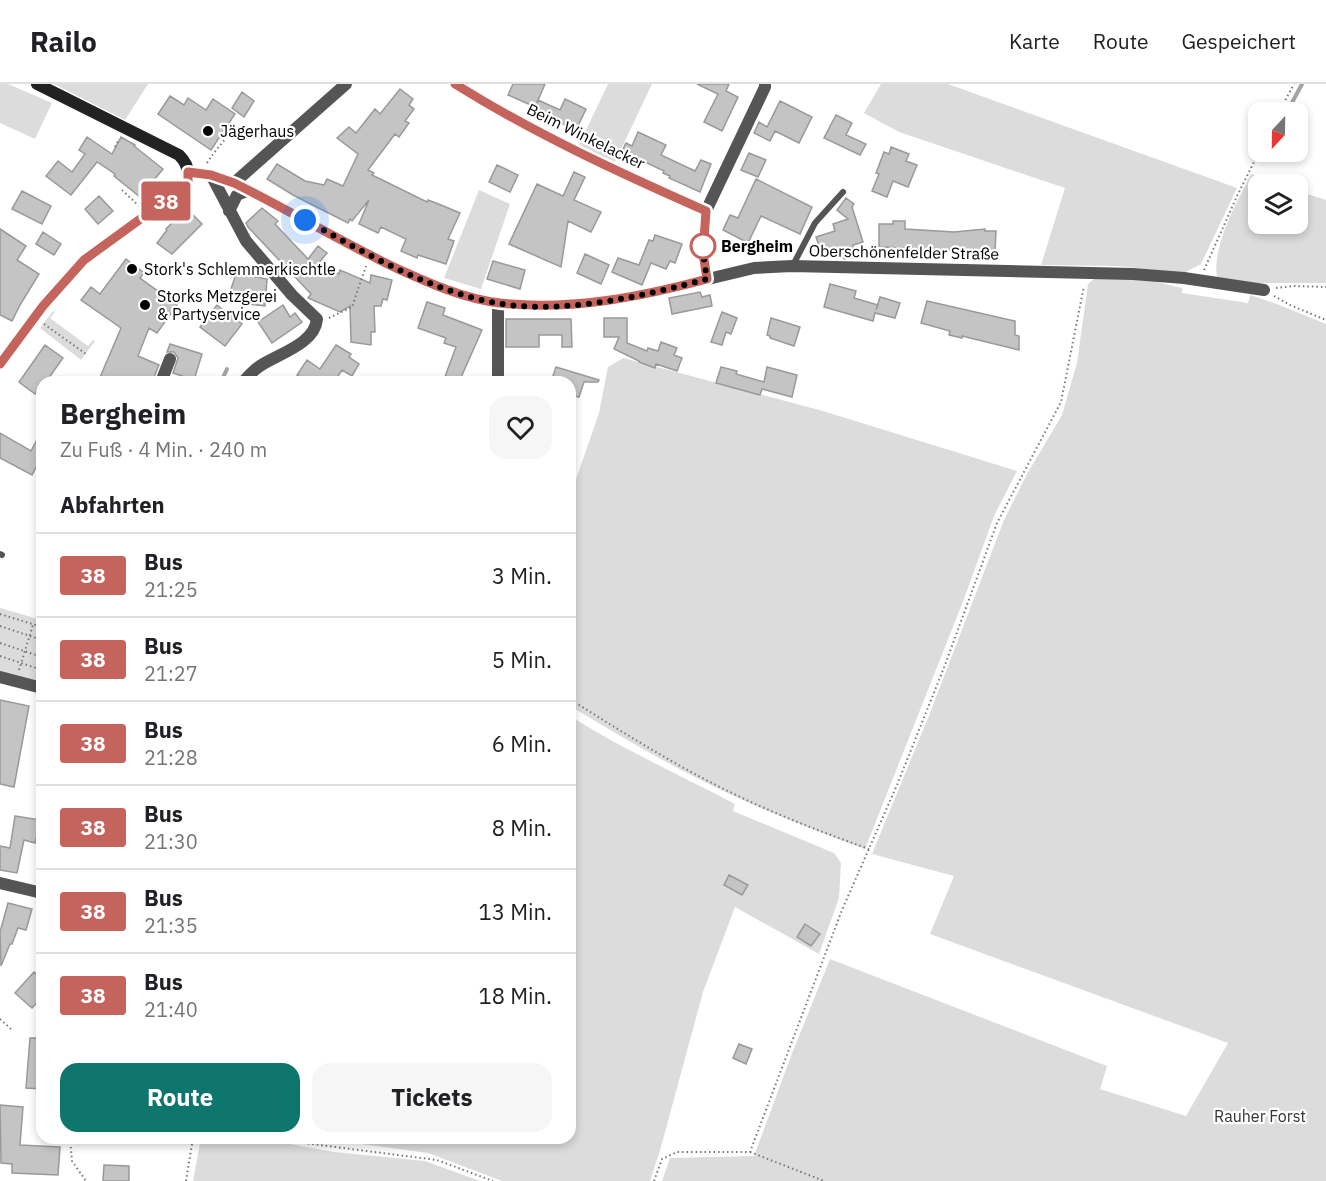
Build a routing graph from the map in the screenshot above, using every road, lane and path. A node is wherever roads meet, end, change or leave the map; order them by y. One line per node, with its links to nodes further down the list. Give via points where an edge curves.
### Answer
1 (37, 84): 9 (street, via 179,155)
2 (346, 84): 11 (street)
3 (456, 84): 16 (street, Beim Winkelacker, via 578,153)
4 (765, 84): 16 (street)
5 (1294, 84): 6 (path)
6 (1285, 102)
7 (231, 131): 10 (path, via 216,147)
8 (1255, 162): 22 (path)
9 (188, 172): 10 (street, Oberschönenfelder Straße); 17 (street, via 183,188)
10 (206, 174): 11 (street, Oberschönenfelder Straße); 15 (street)
11 (234, 183): 13 (street, Oberschönenfelder Straße)
12 (122, 190): 17 (path)
13 (249, 190): 15 (street, via 237,195); 18 (street, Oberschönenfelder Straße)
14 (843, 192): 19 (lane, via 815,223)
15 (229, 211): 28 (street, via 250,246)
16 (706, 211): 21 (street, via 703,253)
17 (147, 214): 26 (street, via 84,260)
18 (370, 255): 25 (street, Oberschönenfelder Straße, via 428,283); 28 (path, via 352,307)
19 (792, 266): 20 (street, Oberschönenfelder Straße); 21 (street, Oberschönenfelder Straße, via 754,268)
20 (1086, 272): 22 (street, Oberschönenfelder Straße); 51 (path, via 1061,402 997,523 945,665)
21 (707, 279): 25 (street, Oberschönenfelder Straße, via 597,302 544,306)
22 (1199, 280): 24 (street, Oberschönenfelder Straße)
23 (1326, 287): 24 (path)
24 (1264, 290): 27 (path)
25 (498, 303): 34 (street)
26 (34, 316): 29 (path); 31 (street)
27 (1326, 320)
28 (317, 323): 33 (street, via 307,339)
29 (86, 354)
30 (170, 359): 32 (street)
31 (0, 364)
32 (163, 376)
33 (249, 376)
34 (498, 376)
35 (0, 614): 36 (path)
36 (33, 625): 38 (path); 39 (path)
37 (0, 626): 39 (path)
38 (36, 626)
39 (30, 635): 40 (path); 42 (path)
40 (36, 637)
41 (0, 643): 42 (path)
42 (25, 651): 43 (path); 45 (path)
43 (36, 655)
44 (0, 656): 45 (path)
45 (21, 663): 46 (path); 47 (path)
46 (36, 668)
47 (18, 670)
48 (0, 677): 49 (street)
49 (36, 686)
50 (576, 703): 51 (path, via 730,792 800,824)
51 (869, 849): 59 (path)
52 (0, 883): 53 (street)
53 (36, 892)
54 (0, 1019): 55 (path)
55 (12, 1030)
56 (71, 1144): 60 (path, via 72,1161)
57 (192, 1144): 61 (path)
58 (312, 1144): 62 (path, via 438,1160)
59 (750, 1152): 63 (path, via 677,1152 662,1159); 64 (path)
60 (86, 1181)
61 (186, 1181)
62 (493, 1181)
63 (654, 1181)
64 (824, 1181)

